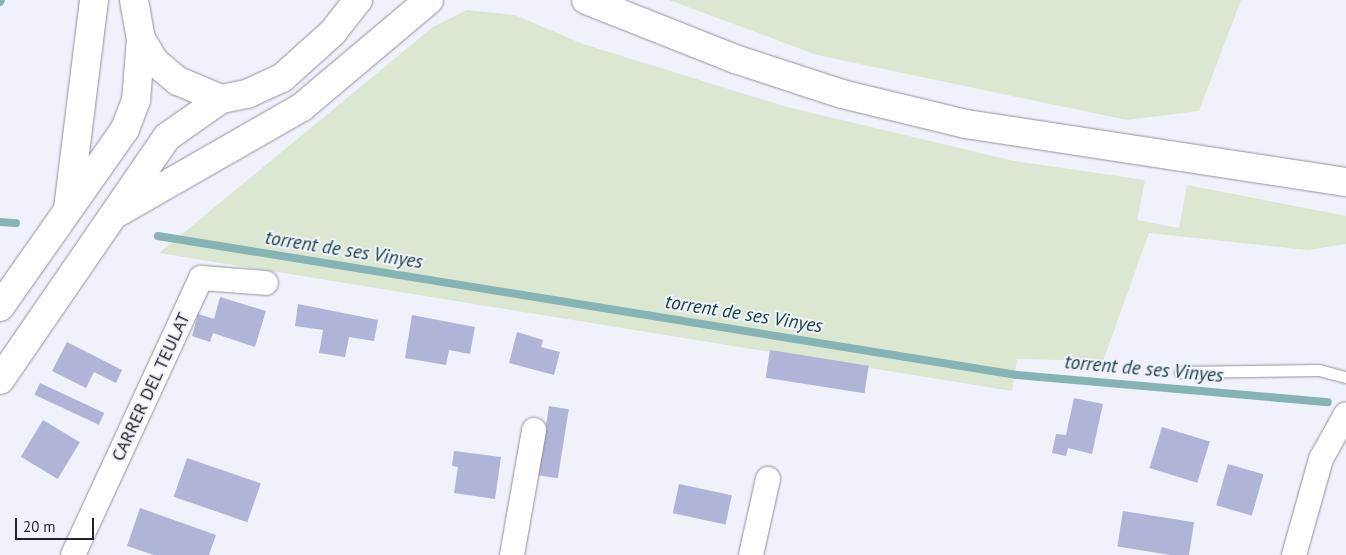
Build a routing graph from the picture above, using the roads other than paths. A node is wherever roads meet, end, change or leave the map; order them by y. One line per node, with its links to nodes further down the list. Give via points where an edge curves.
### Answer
1 (94, 0): 10 (main road)
2 (134, 0): 6 (main road)
3 (358, 0): 7 (main road, via 333,32 282,78 247,94)
4 (429, 0): 9 (main road, via 335,82 274,127)
5 (586, 0): 8 (main road, via 735,59 842,94 966,124)
6 (140, 39): 7 (main road, via 155,62 178,81); 10 (main road, via 136,100 125,128)
7 (221, 99): 9 (main road, via 167,137)
8 (1346, 182)
9 (119, 212): 15 (main road)
10 (67, 215): 12 (main road)
11 (266, 283): 19 (street, CARRER DEL TEULAT, via 202,278)
12 (0, 308)
13 (1180, 372): 14 (lane, via 1320,370)
14 (1346, 376)
15 (0, 380)
16 (1346, 414): 22 (street, via 1321,458)
17 (534, 430): 20 (street)
18 (768, 479): 21 (street)
19 (73, 555)
20 (512, 555)
21 (751, 555)
22 (1294, 555)

